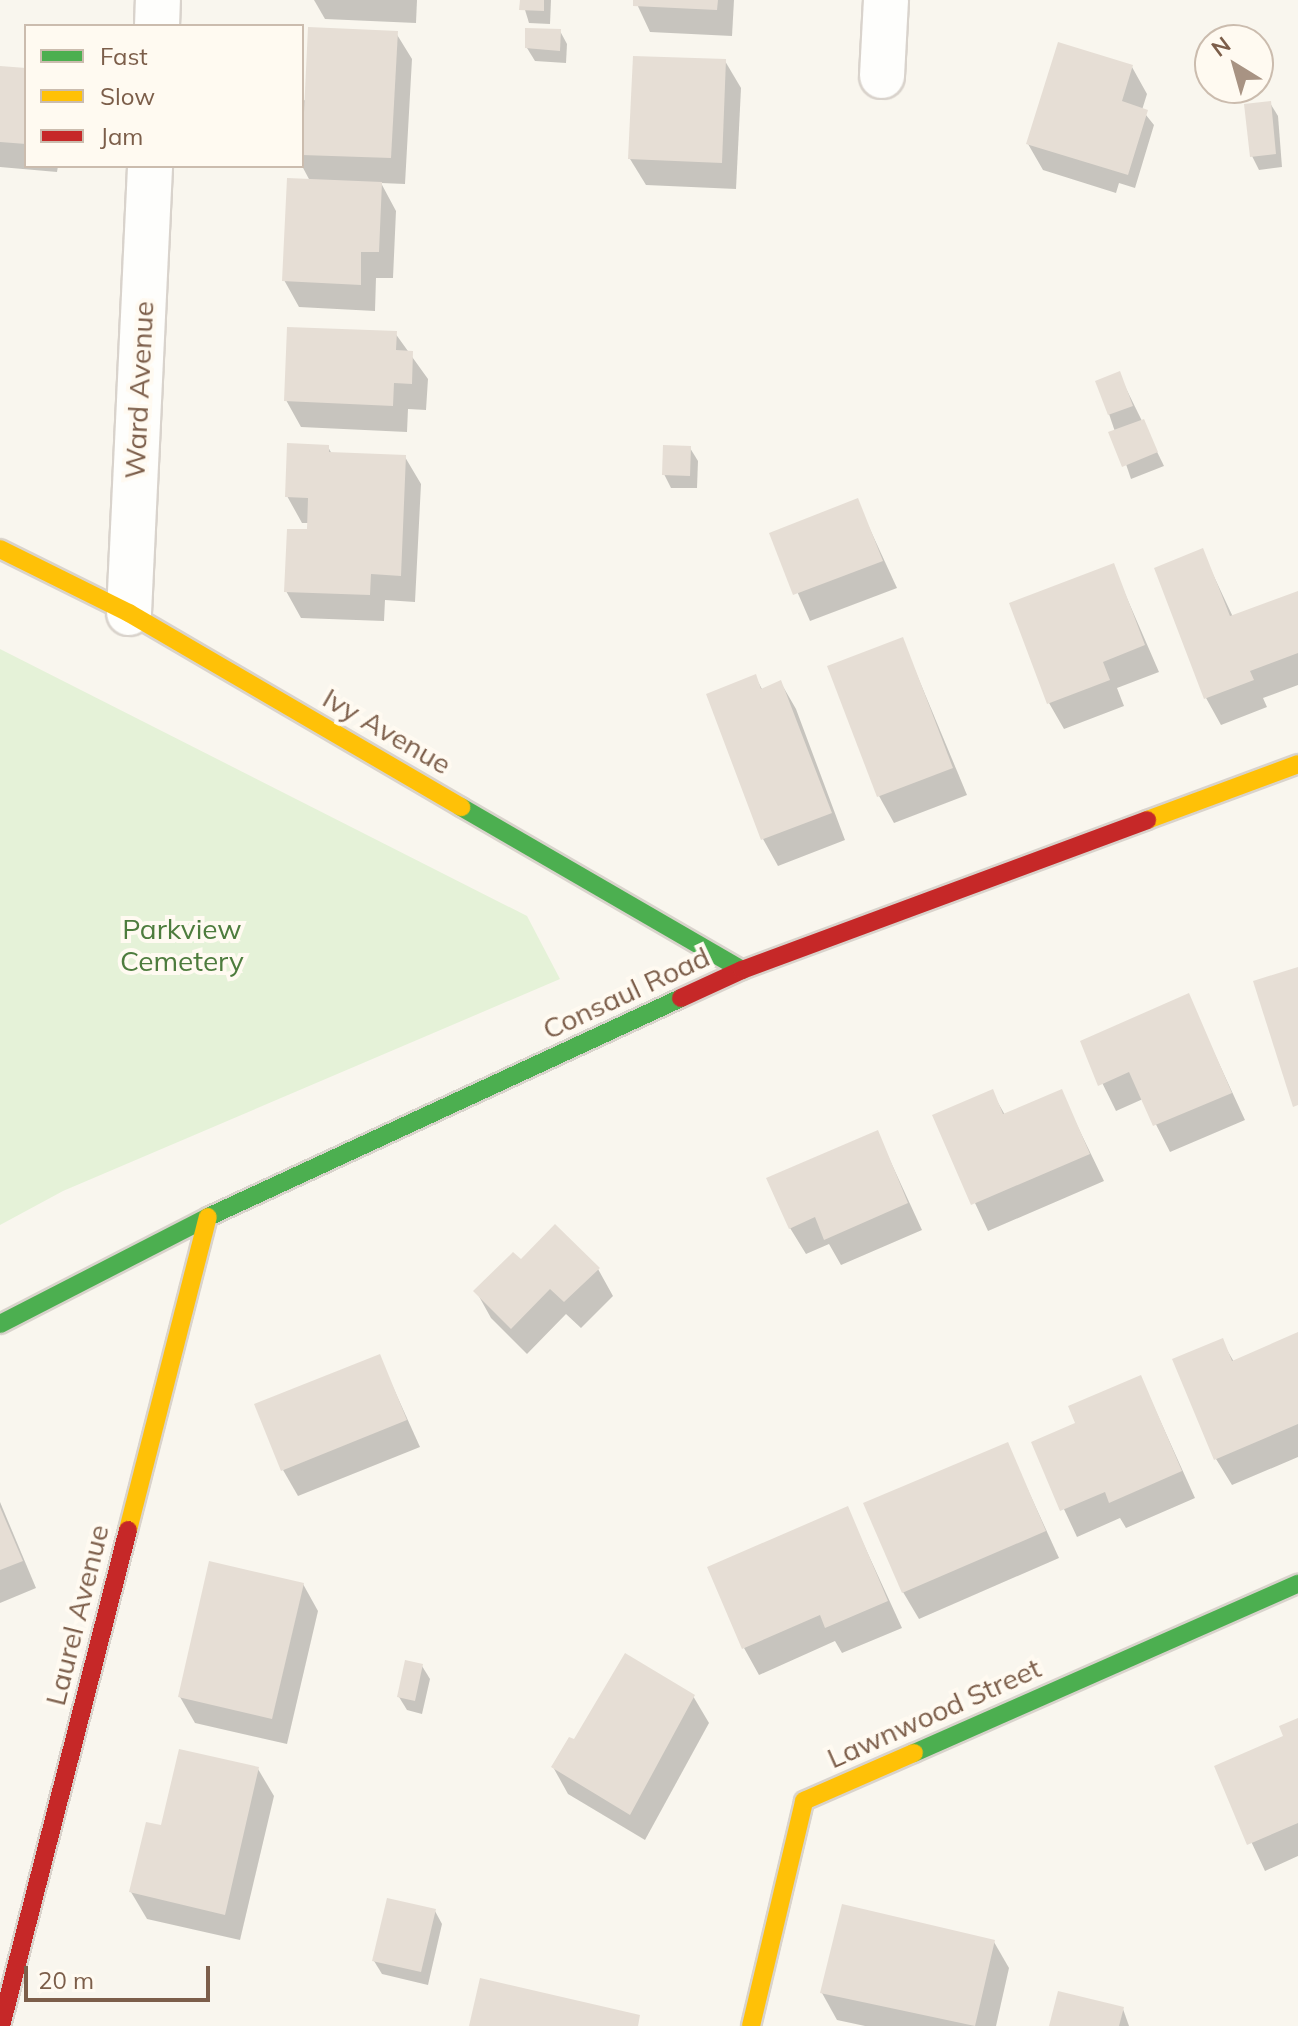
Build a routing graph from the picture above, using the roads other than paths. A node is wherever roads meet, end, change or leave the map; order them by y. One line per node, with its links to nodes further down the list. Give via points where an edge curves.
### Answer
1 (158, 0): 3 (street)
2 (886, 0): 4 (street)
3 (157, 24)
4 (882, 76)
5 (150, 168): 7 (street, Ward Avenue)
6 (0, 549): 7 (street, Ivy Avenue)
7 (129, 613): 9 (street, Ivy Avenue)
8 (1298, 764): 9 (street, Consaul Road)
9 (742, 970): 10 (street, Consaul Road)
10 (208, 1217): 11 (street, Consaul Road); 13 (street, Laurel Avenue)
11 (0, 1324)
12 (1298, 1584): 14 (street, Lawnwood Street, via 804,1801)
13 (1, 2026)
14 (751, 2026)

